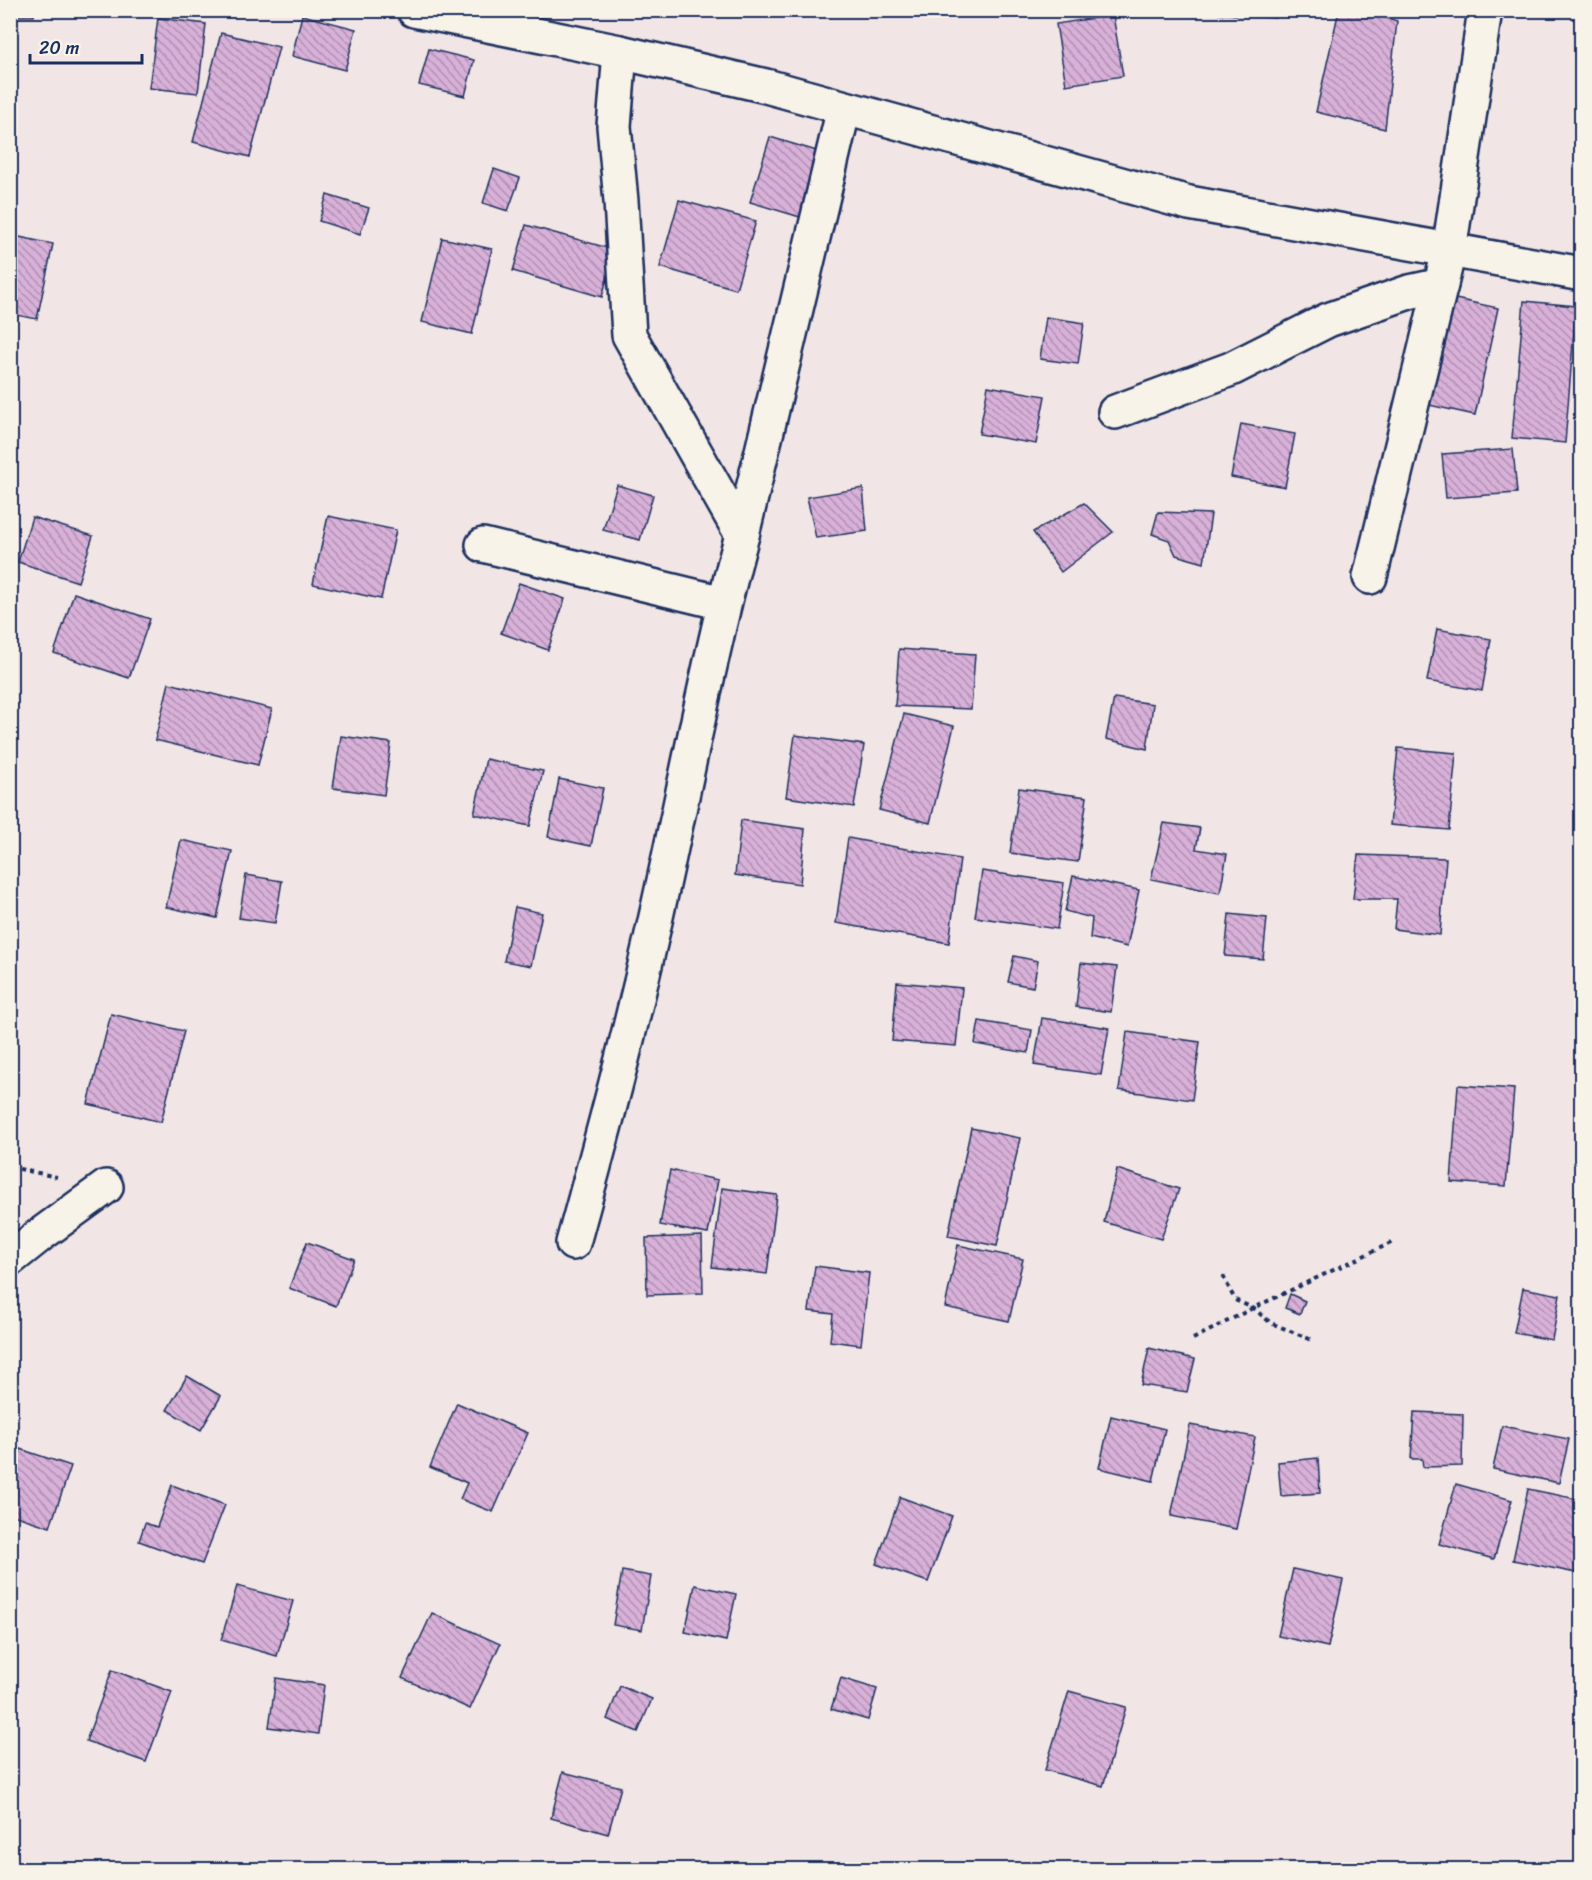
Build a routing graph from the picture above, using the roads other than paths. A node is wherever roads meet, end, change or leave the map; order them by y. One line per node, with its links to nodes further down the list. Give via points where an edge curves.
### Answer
1 (414, 10): 3 (street)
2 (1485, 10): 5 (street)
3 (620, 52): 4 (street); 9 (street, via 614,126 629,334)
4 (844, 108): 5 (street, via 1189,203); 9 (street)
5 (1449, 251): 6 (street); 7 (street)
6 (1581, 274)
7 (1441, 285): 8 (street, via 1328,320 1231,369); 11 (street)
8 (1115, 412)
9 (742, 535): 12 (street)
10 (483, 545): 12 (street)
11 (1370, 577)
12 (723, 603): 14 (street, via 651,941)
13 (106, 1187): 15 (street)
14 (573, 1243)
15 (10, 1259)

